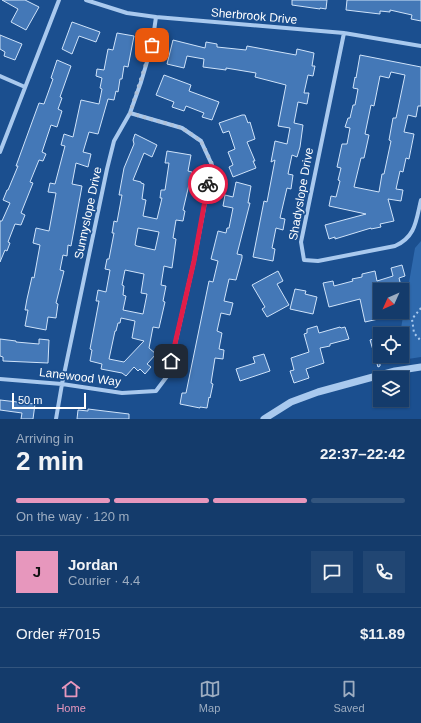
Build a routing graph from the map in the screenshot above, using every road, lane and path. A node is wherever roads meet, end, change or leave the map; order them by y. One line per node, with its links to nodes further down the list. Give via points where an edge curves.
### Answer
1 (59, 0): 7 (street)
2 (86, 0): 3 (street, Sherbrook Drive)
3 (156, 17): 4 (street, Sherbrook Drive); 8 (street, Sunnyslope Drive, via 152,45)
4 (344, 33): 5 (street, Sherbrook Drive); 10 (street, Shadyslope Drive, via 301,242 304,260 318,261 403,243 410,236)
5 (421, 46)
6 (0, 76): 7 (street)
7 (25, 86): 9 (street)
8 (130, 113): 15 (street, Sunnyslope Drive, via 114,141); 15 (street, Lanewood Way, via 182,128 201,141 212,164 194,261 168,375 156,391 122,393)
9 (0, 152)
10 (421, 200)
11 (421, 308): 12 (path, via 412,319 414,334)
12 (421, 341)
13 (421, 367): 17 (street, via 318,392 291,402)
14 (0, 379): 15 (street, Lanewood Way)
15 (62, 384): 16 (street, Sunnyslope Drive)
16 (56, 419)
17 (264, 419)

